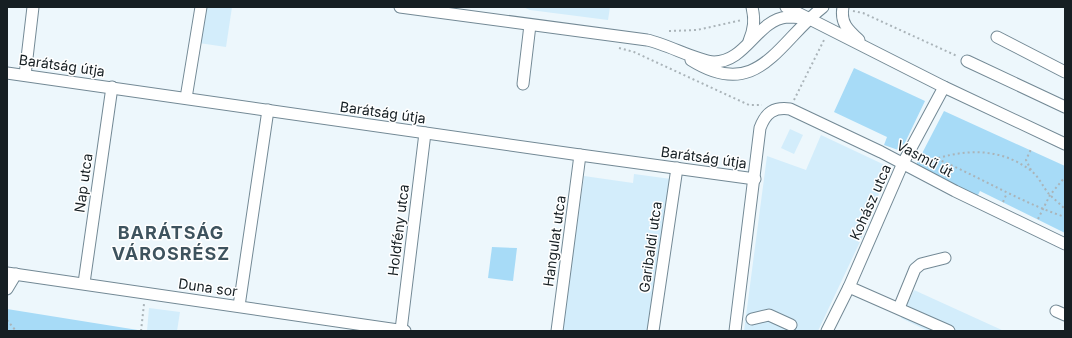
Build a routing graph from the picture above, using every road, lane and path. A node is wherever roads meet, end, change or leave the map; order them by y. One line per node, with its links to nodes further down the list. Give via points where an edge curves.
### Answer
1 (33, 7): 21 (street)
2 (201, 7): 25 (street)
3 (400, 7): 10 (street)
4 (752, 7): 13 (street, via 753,30)
5 (786, 7): 8 (street)
6 (823, 7): 8 (street)
7 (846, 10): 16 (street, via 843,21 846,28); 18 (path, via 863,13)
8 (808, 18): 13 (street, via 786,17 771,24); 14 (street, via 775,56 749,72 727,75 708,70); 16 (street)
9 (742, 20): 11 (path, via 696,30)
10 (530, 25): 14 (street, via 647,40); 22 (street)
11 (669, 31)
12 (997, 37): 19 (street)
13 (748, 43): 14 (street, via 733,57 714,62)
14 (669, 46)
15 (614, 48): 27 (path, via 634,52)
16 (868, 48): 23 (street)
17 (820, 49): 26 (path)
18 (967, 61): 28 (street)
19 (1065, 72)
20 (7, 73): 21 (street, Barátság útja)
21 (25, 75): 24 (street, Barátság útja)
22 (523, 84)
23 (944, 87): 31 (street); 35 (street, Kohász utca)
24 (112, 88): 25 (street, Barátság útja); 51 (street, Nap utca)
25 (186, 98): 29 (street, Barátság útja)
26 (792, 104)
27 (749, 105)
28 (1065, 106)
29 (268, 110): 30 (street, Barátság útja); 55 (street)
30 (425, 133): 33 (street, Barátság útja); 60 (street, Holdfény utca)
31 (1065, 144)
32 (1031, 149): 38 (path, via 1026,160)
33 (580, 155): 37 (street, Barátság útja); 64 (street, Hangulat utca)
34 (936, 159): 36 (path); 38 (path, via 961,153 984,152 1000,154); 41 (path)
35 (903, 163): 40 (street, Vasmű út, via 790,109 780,108 769,112 760,128); 48 (street, Vasmű út); 52 (street, Kohász utca)
36 (918, 166)
37 (677, 168): 40 (street, Barátság útja); 65 (street, Garibaldi utca)
38 (1031, 170): 42 (path)
39 (1065, 177): 42 (path)
40 (755, 179): 66 (street)
41 (1007, 193): 43 (path); 45 (path)
42 (1050, 195): 44 (path); 45 (path)
43 (1003, 202)
44 (1065, 208)
45 (1042, 209): 46 (path); 47 (path)
46 (1065, 217)
47 (1038, 220)
48 (1065, 244)
49 (945, 258): 56 (street, via 921,264 915,269)
50 (12, 273): 51 (street, Duna sor); 53 (street)
51 (84, 283): 55 (street, Duna sor)
52 (849, 288): 56 (street); 67 (street, Kohász utca)
53 (7, 289)
54 (144, 299): 62 (path)
55 (239, 306): 60 (street, Duna sor)
56 (899, 308): 68 (street)
57 (752, 319): 59 (street, via 769,315)
58 (7, 320): 61 (path)
59 (791, 325)
60 (401, 330): 63 (street, Duna sor)
61 (16, 331)
62 (141, 331)
63 (405, 331)
64 (557, 331)
65 (653, 331)
66 (735, 331)
67 (827, 331)
68 (949, 331)

